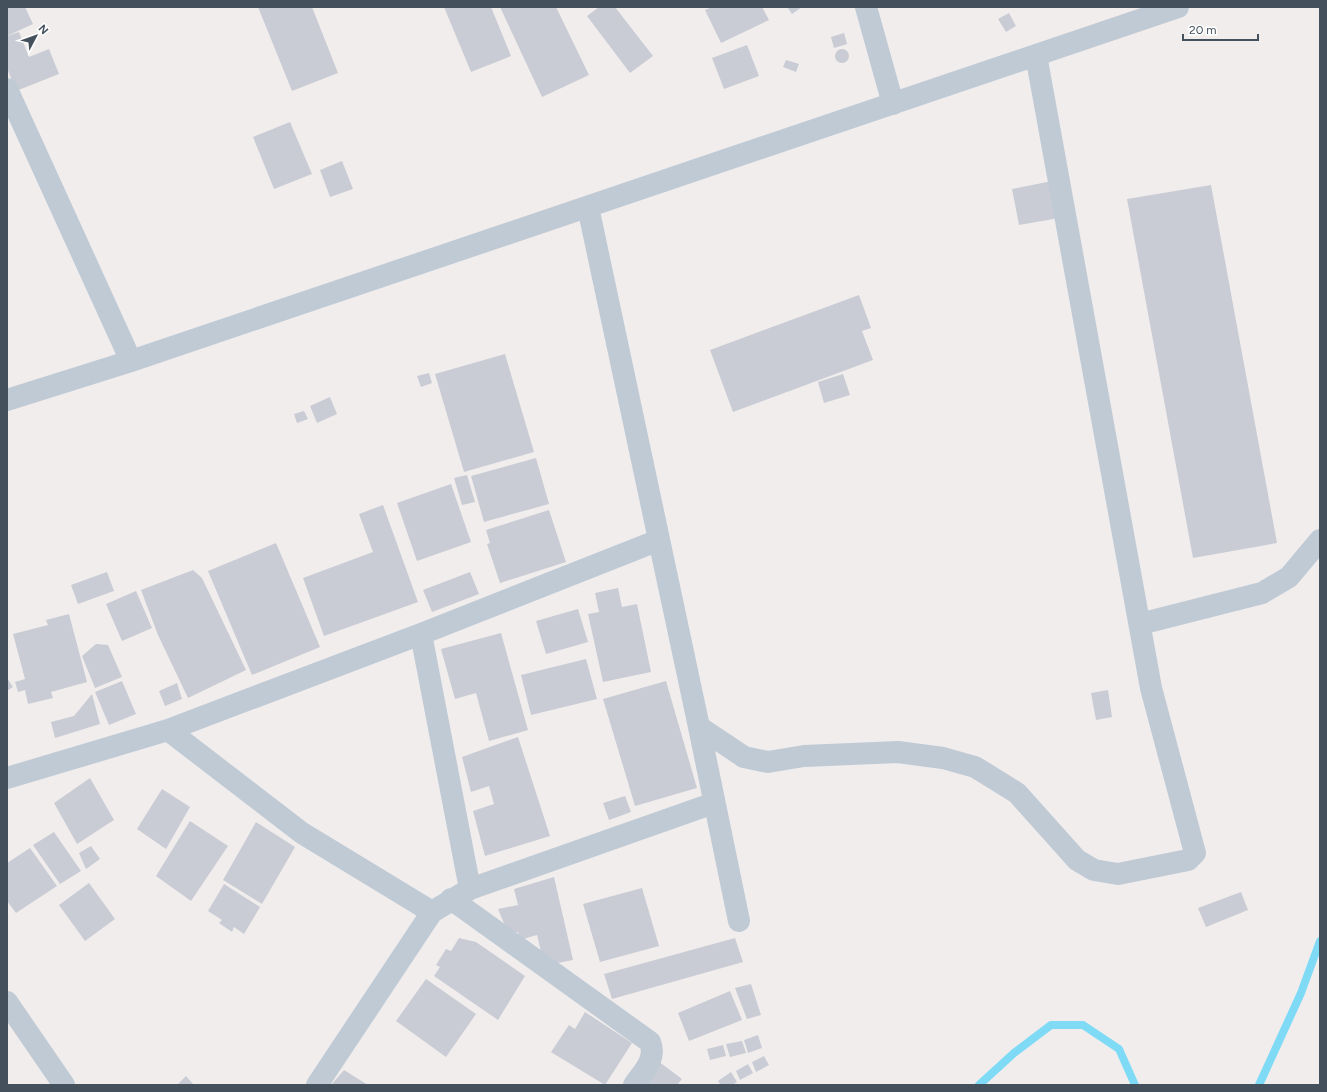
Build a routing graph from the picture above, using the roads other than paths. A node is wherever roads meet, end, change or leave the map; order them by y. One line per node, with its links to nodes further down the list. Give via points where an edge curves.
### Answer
1 (866, 7): 5 (street)
2 (1178, 7): 3 (street)
3 (1036, 55): 5 (street); 11 (street)
4 (7, 89): 7 (street)
5 (893, 104): 6 (street)
6 (588, 207): 7 (street); 9 (street)
7 (131, 362): 8 (street)
8 (7, 400)
9 (659, 540): 12 (street); 13 (street)
10 (1320, 540): 11 (street, via 1289,577 1262,593)
11 (1140, 624): 13 (street, via 1151,688 1195,853 1188,860 1181,862 1118,874 1094,870 1077,860 1017,793 975,767 943,758 898,752 804,756 768,762 744,757)
12 (421, 634): 14 (street); 17 (street)
13 (699, 727): 16 (street)
14 (168, 730): 15 (street); 19 (street, via 302,833)
15 (7, 778)
16 (714, 804): 17 (street); 20 (street)
17 (470, 889): 18 (street)
18 (451, 899): 19 (street); 24 (street, via 650,1042 653,1049 652,1058)
19 (432, 912): 23 (street)
20 (739, 921)
21 (7, 1002): 22 (street)
22 (56, 1082)
23 (317, 1085)
24 (634, 1085)

